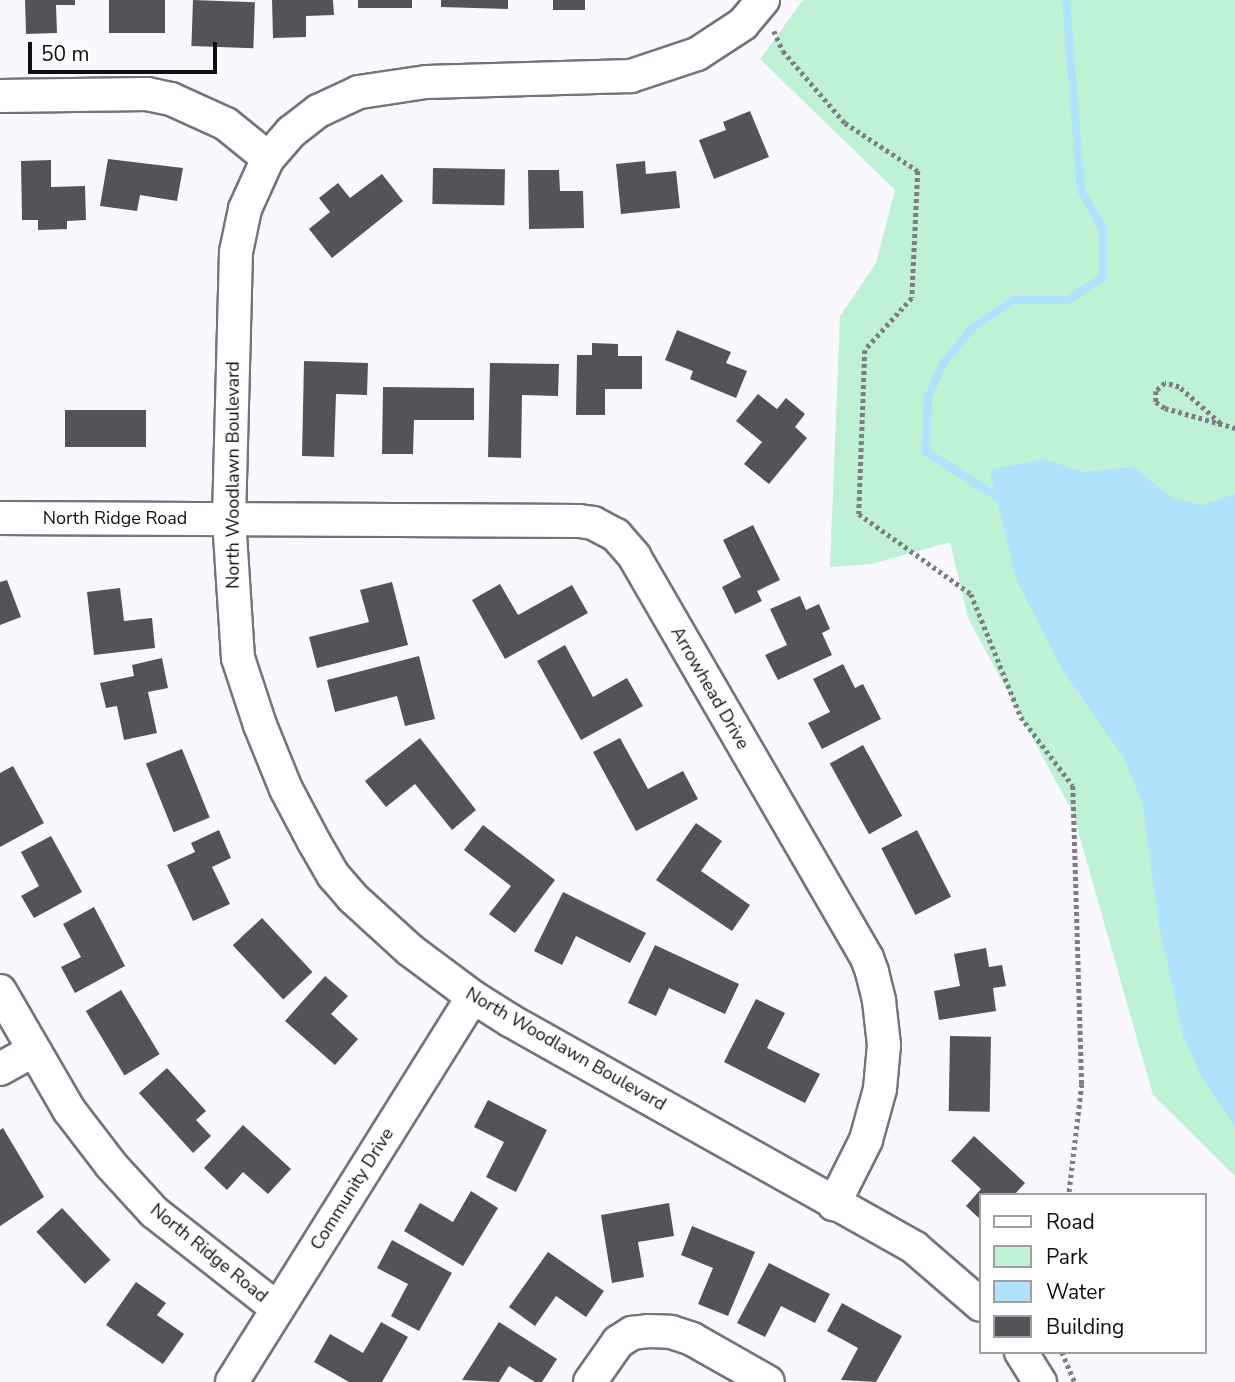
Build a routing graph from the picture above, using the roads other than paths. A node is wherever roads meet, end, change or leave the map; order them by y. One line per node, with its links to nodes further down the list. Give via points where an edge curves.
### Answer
1 (771, 11): 3 (street, North Woodlawn Boulevard, via 697,54 631,76 426,82 359,92 318,111 291,132)
2 (0, 96): 3 (street, via 147,94 171,99 226,124)
3 (268, 159): 5 (street, North Woodlawn Boulevard, via 245,209 236,252)
4 (0, 518): 5 (street, North Ridge Road)
5 (229, 519): 7 (street, North Woodlawn Boulevard, via 238,658 286,789 334,876 410,950); 10 (street, Arrowhead Drive, via 579,521 605,528 626,545 872,972 884,1045 880,1089 866,1140)
6 (0, 991): 8 (street, North Ridge Road)
7 (473, 997): 10 (street, North Woodlawn Boulevard); 12 (street, Community Drive)
8 (32, 1051): 9 (street); 12 (street, North Ridge Road, via 110,1165 154,1212)
9 (0, 1069)
10 (834, 1204): 11 (street, North Woodlawn Boulevard, via 915,1248)
11 (979, 1303)
12 (277, 1308): 14 (street, Community Drive)
13 (1022, 1354): 17 (street)
14 (232, 1382)
15 (590, 1382): 16 (street, via 618,1342 632,1333 648,1331 692,1339)
16 (768, 1382)
17 (1040, 1382)

